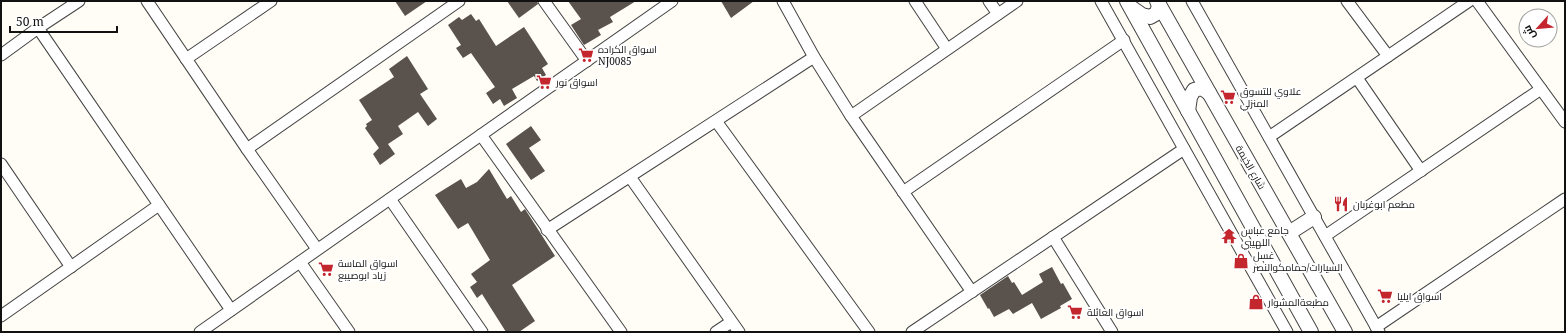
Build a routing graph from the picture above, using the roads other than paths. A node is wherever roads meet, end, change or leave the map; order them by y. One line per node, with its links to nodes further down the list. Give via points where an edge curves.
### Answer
1 (79, 1): 19 (street)
2 (147, 1): 25 (street)
3 (271, 1): 25 (street)
4 (459, 1): 36 (street)
5 (544, 1): 26 (street)
6 (671, 1): 26 (street)
7 (783, 1): 24 (street)
8 (915, 1): 21 (street)
9 (990, 1): 18 (street)
10 (1017, 1): 18 (street)
11 (1101, 1): 20 (street)
12 (1192, 1): 35 (street)
13 (1347, 1): 23 (street)
14 (1469, 1): 23 (street)
15 (1477, 1): 28 (street)
16 (1158, 3): 17 (street, via 1157,13 1150,17 1142,15); 29 (street, شارع الخيمة)
17 (1128, 4): 30 (street)
18 (998, 14): 21 (street)
19 (38, 28): 22 (street); 44 (street)
20 (1124, 40): 37 (street); 41 (street)
21 (947, 49): 31 (street)
22 (1, 55)
23 (1388, 56): 27 (street)
24 (814, 57): 31 (street); 32 (street)
25 (186, 59): 36 (street)
26 (586, 61): 34 (street)
27 (1357, 78): 35 (street); 39 (street)
28 (1541, 89): 33 (street); 39 (street)
29 (1209, 93): 30 (street, via 1202,88 1194,90); 47 (street, شارع الخيمة)
30 (1188, 111): 68 (street)
31 (851, 116): 41 (street)
32 (716, 120): 40 (street); 64 (street)
33 (1565, 122)
34 (481, 135): 42 (street); 46 (street)
35 (1269, 137): 45 (street)
36 (247, 149): 50 (street)
37 (1184, 149): 49 (street); 67 (street)
38 (1, 164): 52 (street)
39 (1421, 171): 48 (street)
40 (630, 177): 46 (street); 56 (street)
41 (902, 192): 53 (street)
42 (390, 199): 50 (street); 60 (street)
43 (1565, 199): 57 (street)
44 (159, 205): 52 (street); 54 (street)
45 (1314, 217): 47 (street); 48 (street)
46 (547, 230): 61 (street)
47 (1288, 233): 69 (street, شارع الخيمة)
48 (1325, 236): 57 (street)
49 (1053, 237): 53 (street); 66 (street)
50 (317, 250): 51 (street)
51 (300, 262): 54 (street); 59 (street)
52 (72, 267): 55 (street)
53 (972, 292): 65 (street)
54 (231, 310): 58 (street)
55 (1, 316)
56 (731, 322): 62 (street); 63 (street)
57 (1378, 330)
58 (200, 332)
59 (349, 332)
60 (482, 332)
61 (621, 332)
62 (716, 332)
63 (739, 332)
64 (869, 332)
65 (912, 332)
66 (1112, 332)
67 (1287, 332)
68 (1311, 332)
69 (1345, 332)

